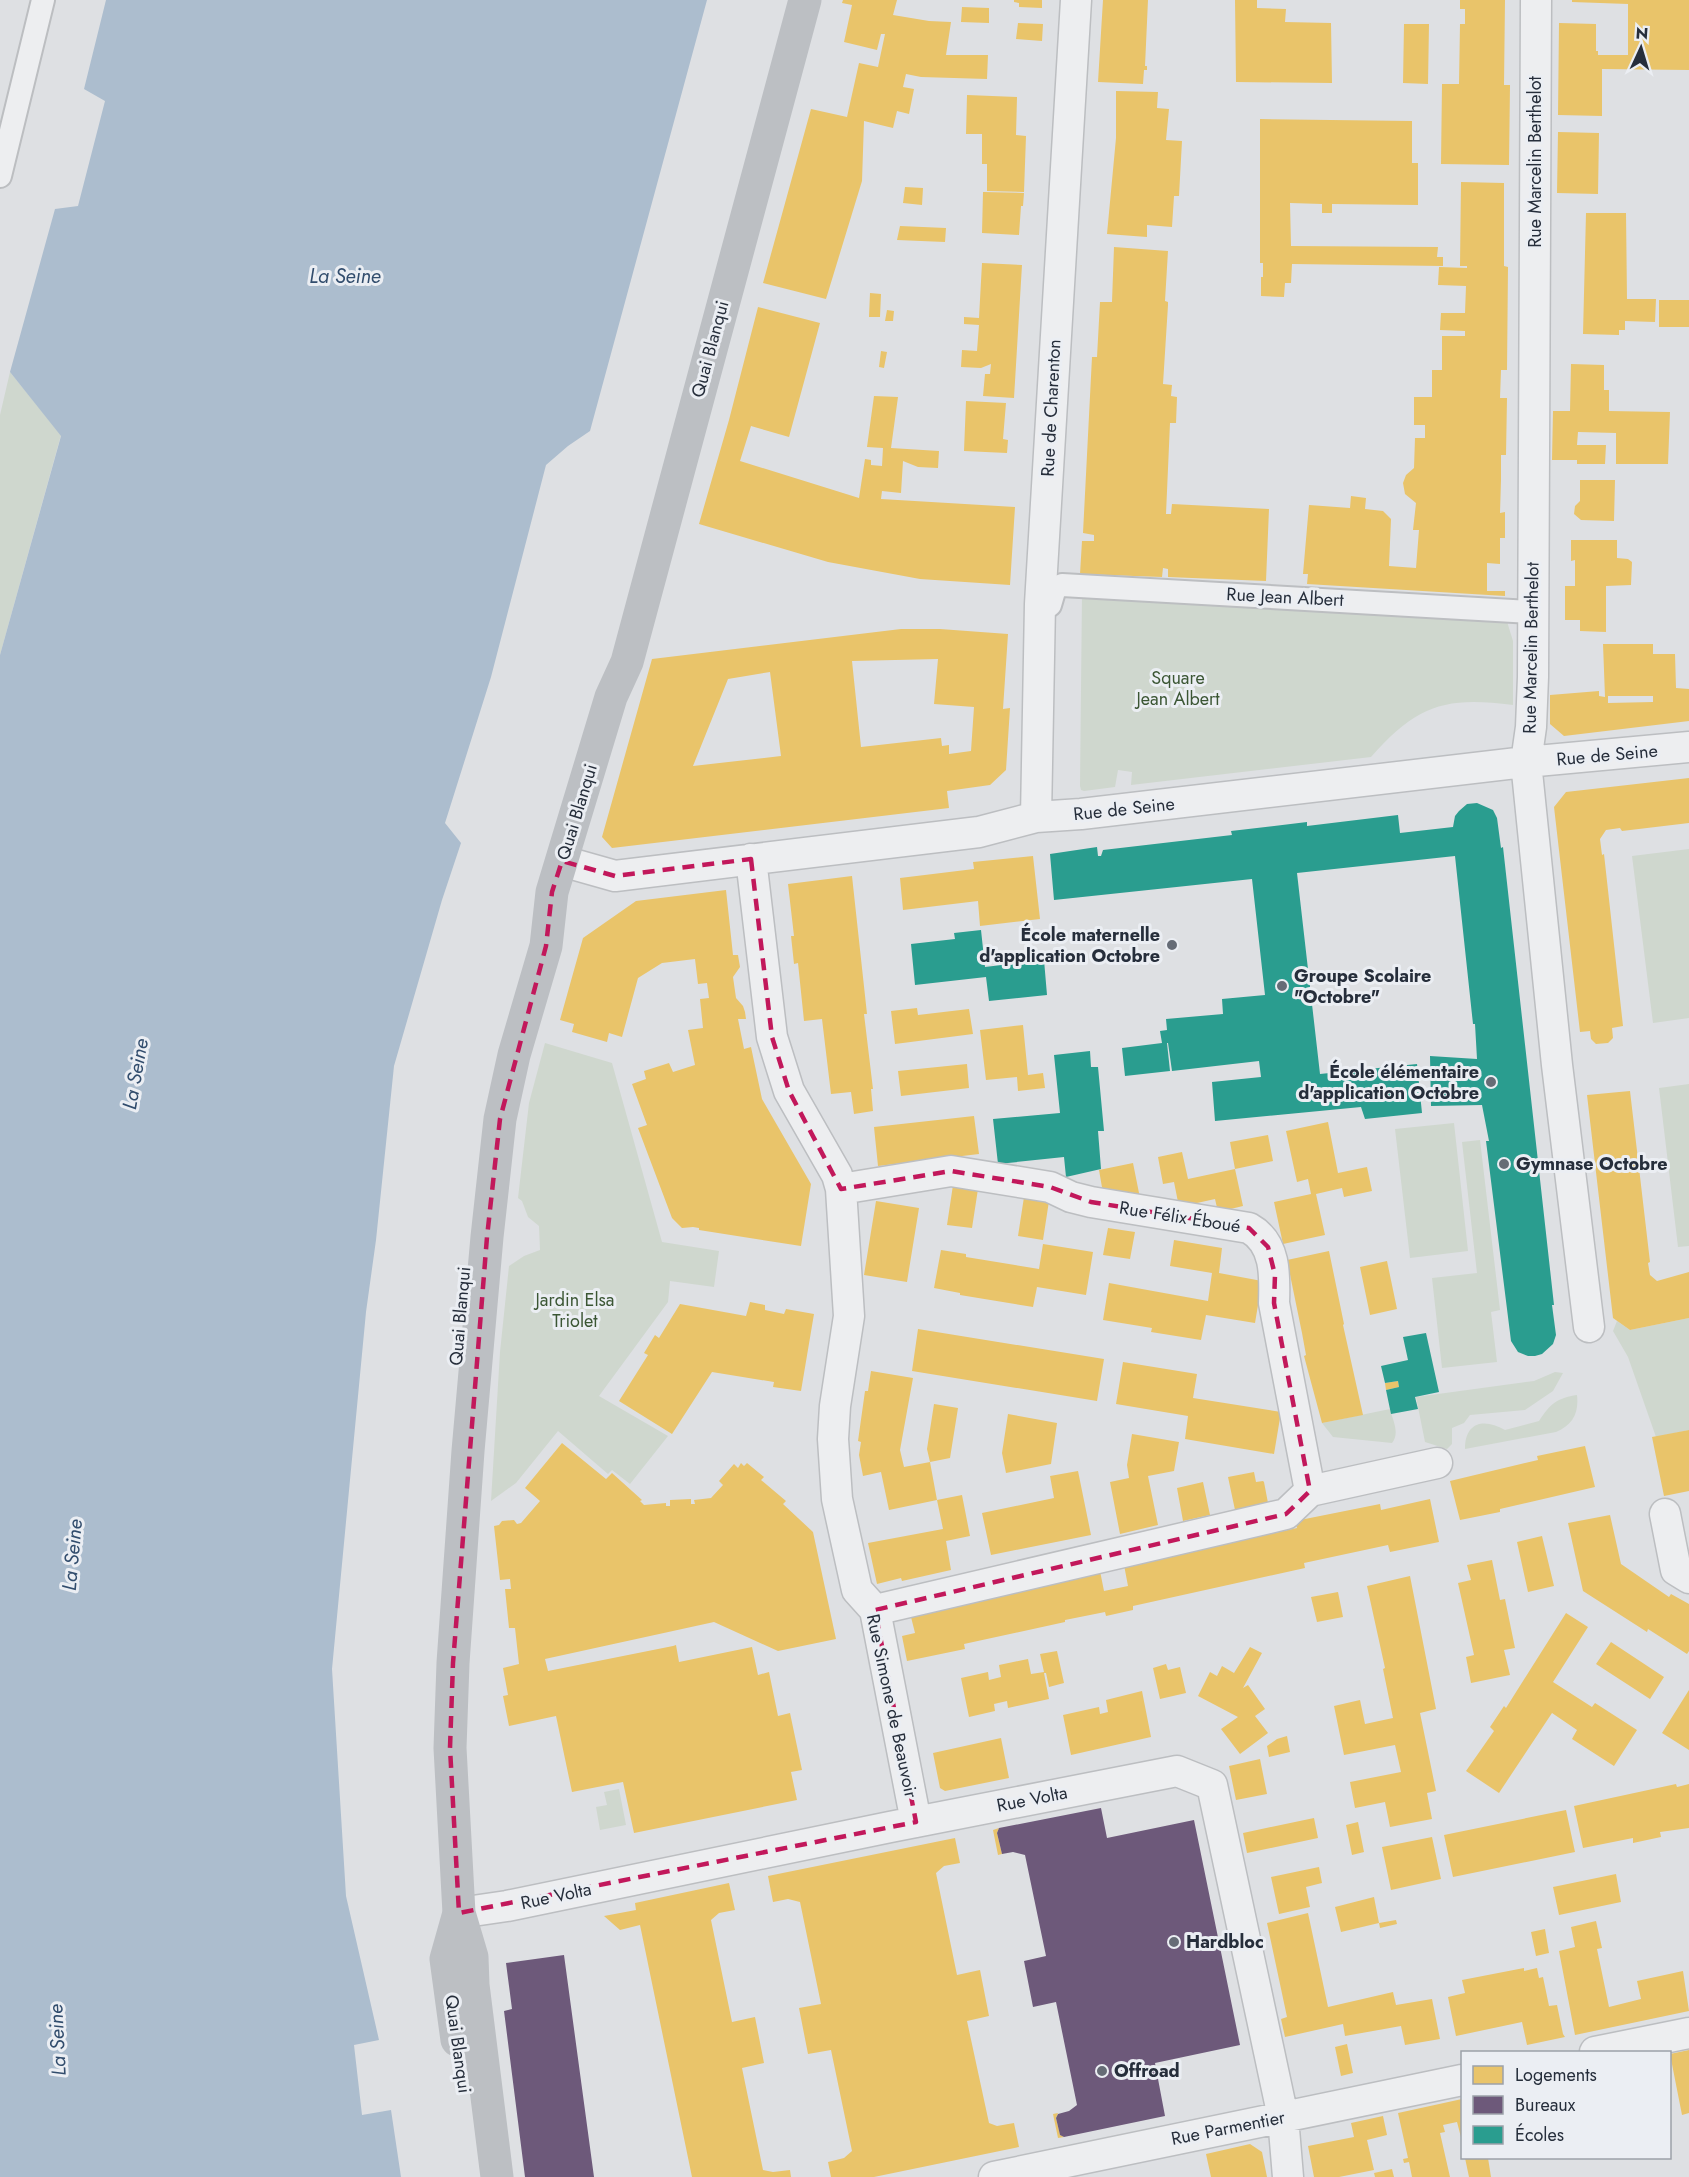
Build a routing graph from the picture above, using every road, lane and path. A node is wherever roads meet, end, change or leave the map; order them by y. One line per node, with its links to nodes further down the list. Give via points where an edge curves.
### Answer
1 (43, 0): 6 (street)
2 (788, 0): 9 (main road, Quai Blanqui, via 625,596 607,672)
3 (805, 0): 9 (main road, Quai Blanqui, via 627,662)
4 (1076, 0): 12 (street, Rue de Charenton, via 1040,604)
5 (1536, 0): 8 (street, Rue Marcelin Berthelot)
6 (0, 176)
7 (1050, 605): 8 (street, Rue Jean Albert, via 1055,588 1062,585)
8 (1532, 612): 11 (street, Rue Marcelin Berthelot, via 1531,727)
9 (611, 697): 14 (main road, Quai Blanqui)
10 (1689, 747): 11 (street, Rue de Seine)
11 (1526, 762): 12 (street, Rue de Seine); 16 (street, Rue Marcelin Berthelot)
12 (1036, 817): 13 (street, Rue de Seine, via 979,832)
13 (751, 859): 14 (street, Rue de Seine, via 615,876); 15 (street, Rue Simone de Beauvoir, via 772,1037 789,1091 837,1175)
14 (562, 861): 23 (main road, Quai Blanqui, via 552,892 527,933 479,1119 430,1680 433,1718 450,1748)
15 (841, 1189): 18 (street, Rue Félix Éboué, via 951,1171 1050,1187 1091,1202 1249,1228 1260,1234 1268,1247 1275,1275 1274,1303); 21 (street, Rue Simone de Beauvoir, via 849,1316 835,1407 837,1499 857,1590)
16 (1588, 1328)
17 (1437, 1463): 18 (street)
18 (1310, 1491): 21 (street, via 1286,1514)
19 (1665, 1514): 20 (street, via 1677,1570)
20 (1689, 1578)
21 (875, 1610): 22 (street, Rue Simone de Beauvoir)
22 (916, 1822): 23 (street, Rue Volta); 27 (street, Rue Volta, via 1177,1771 1212,1785)
23 (459, 1913): 28 (main road, Quai Blanqui, via 446,1959); 29 (main road, Quai Blanqui, via 472,1957)
24 (1689, 2033): 25 (street)
25 (1599, 2051)
26 (1461, 2080): 27 (street, Rue Parmentier)
27 (1283, 2117): 30 (street, Rue Parmentier); 31 (street, Rue Volta)
28 (478, 2177)
29 (497, 2177)
30 (994, 2177)
31 (1288, 2177)

